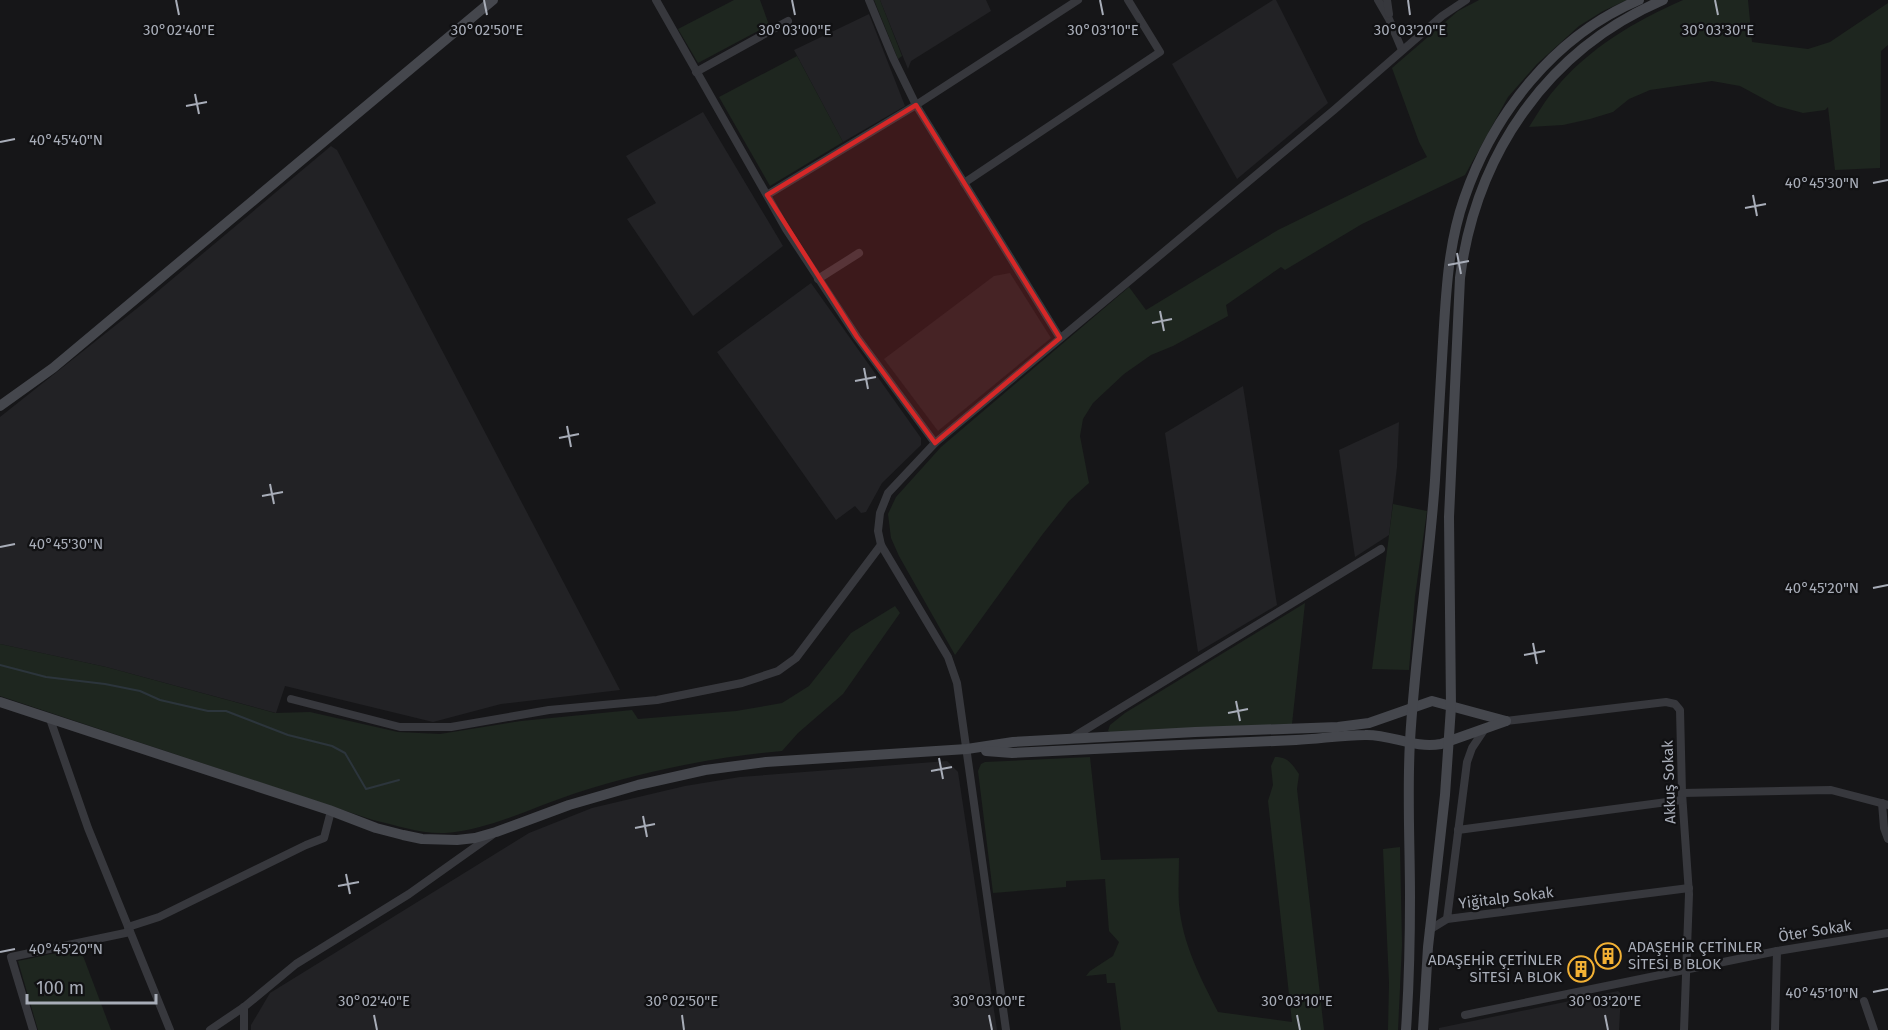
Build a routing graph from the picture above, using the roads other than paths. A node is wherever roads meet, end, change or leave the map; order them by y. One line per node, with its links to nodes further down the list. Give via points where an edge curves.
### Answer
1 (494, 0): 21 (street, via 53,368)
2 (656, 0): 14 (street)
3 (869, 0): 15 (street)
4 (1077, 0): 15 (street)
5 (1128, 0): 16 (street, via 1160,52)
6 (1378, 0): 11 (street)
7 (1387, 0): 11 (street)
8 (1466, 0): 13 (street)
9 (1639, 0): 27 (street, via 1589,28 1540,70 1495,130 1464,198 1446,280 1435,484)
10 (1663, 0): 28 (street, via 1591,43 1539,91 1494,160 1470,221 1460,278 1450,492)
11 (1389, 19): 13 (street)
12 (788, 21): 14 (street)
13 (1402, 50): 20 (street)
14 (696, 72): 17 (street)
15 (916, 105): 16 (street); 17 (street)
16 (964, 183): 20 (street)
17 (766, 195): 19 (street)
18 (859, 253): 19 (street)
19 (818, 279): 22 (street)
20 (1060, 338): 22 (street)
21 (0, 406)
22 (935, 443): 23 (street, via 888,493 878,523)
23 (881, 545): 25 (street, via 796,658 778,671 742,683 657,699 426,728 373,722); 35 (street, via 948,657 957,683)
24 (1381, 549): 32 (street)
25 (291, 699)
26 (0, 702): 29 (street)
27 (1413, 707): 28 (street, via 1432,701); 32 (street, via 1369,723 1338,727); 34 (street)
28 (1451, 707): 30 (street); 33 (street)
29 (50, 719): 38 (street); 44 (street)
30 (1506, 721): 31 (street); 36 (street, Akkuş Sokak, via 1675,704 1680,710)
31 (1484, 730): 33 (street); 39 (street, Yiğitalp Sokak, via 1467,762)
32 (1069, 740): 35 (street, via 1012,742)
33 (1449, 741): 34 (street, via 1430,746); 45 (street)
34 (1410, 743): 35 (street, via 1367,734 1012,753); 57 (street)
35 (967, 749): 40 (street, via 705,770 606,793); 56 (street)
36 (1682, 796): 37 (street, via 1831,790); 39 (street); 42 (street, Akkuş Sokak)
37 (1885, 804): 41 (street, via 1884,828)
38 (331, 811): 40 (street, via 376,828 422,839 466,839); 44 (street, via 324,838)
39 (1458, 830): 43 (street, Yiğitalp Sokak)
40 (496, 832): 50 (street, via 409,894 296,964)
41 (1888, 839)
42 (1689, 888): 43 (street, Yiğitalp Sokak); 48 (street, Akkuş Sokak)
43 (1447, 919): 45 (street)
44 (129, 930): 52 (street, via 11,957); 53 (street)
45 (1430, 930): 58 (street)
46 (1888, 933): 47 (street, Öter Sokak)
47 (1777, 951): 48 (street, Öter Sokak); 60 (street)
48 (1685, 970): 51 (street, Öter Sokak); 59 (street, Akkuş Sokak)
49 (1864, 1001): 61 (street)
50 (244, 1007): 54 (street); 55 (street)
51 (1465, 1015)
52 (33, 1030)
53 (170, 1030)
54 (210, 1030)
55 (244, 1030)
56 (1006, 1030)
57 (1406, 1030)
58 (1423, 1030)
59 (1684, 1030)
60 (1775, 1030)
61 (1874, 1030)

